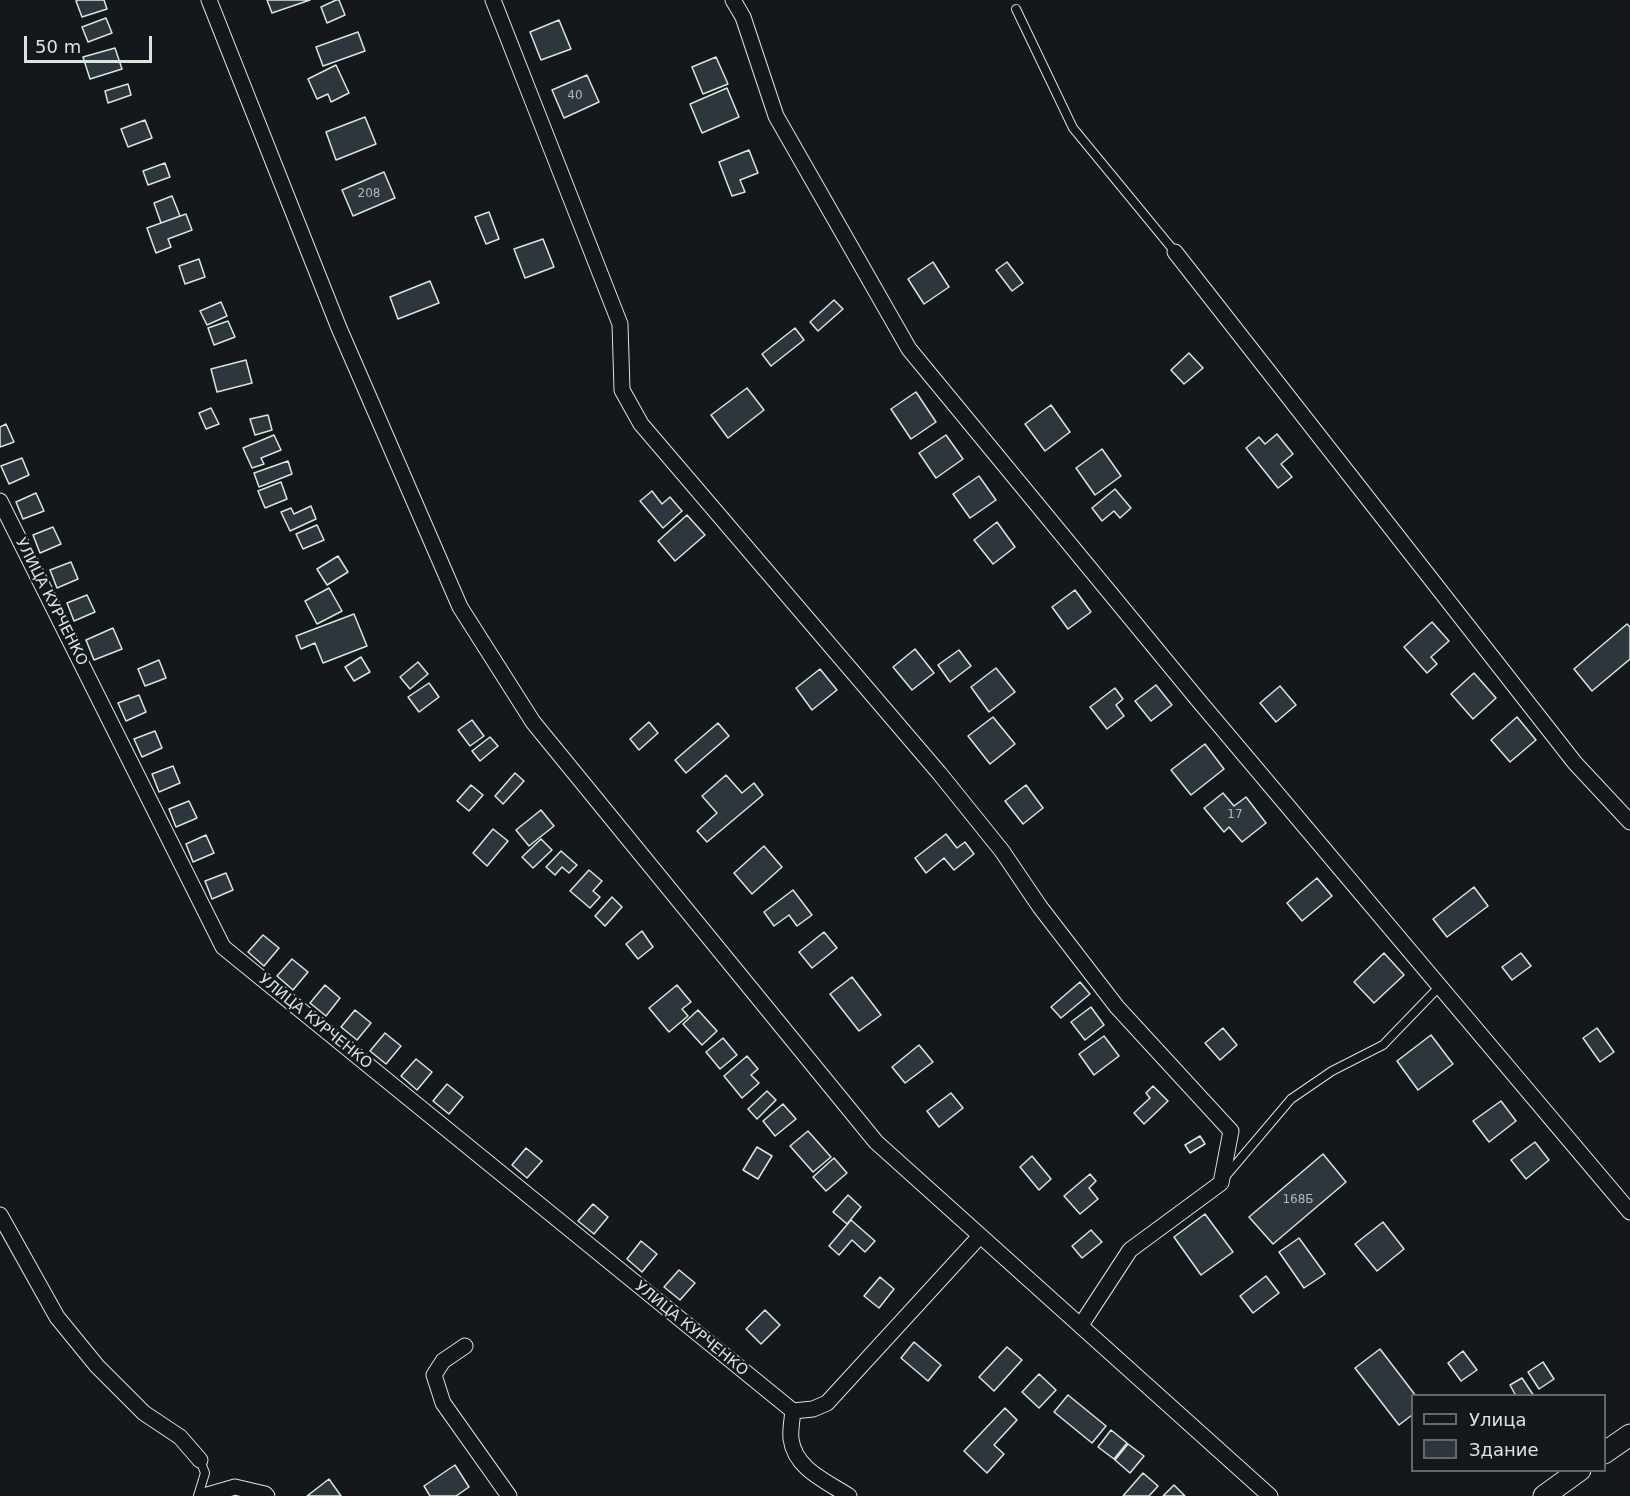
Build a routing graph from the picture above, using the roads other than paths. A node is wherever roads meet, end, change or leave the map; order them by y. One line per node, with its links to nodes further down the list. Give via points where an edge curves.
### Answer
1 (209, 0): 12 (street, via 339,328 460,607 533,722 876,1142)
2 (493, 0): 9 (street, via 620,324 621,390 641,424 947,783 1118,1007 1231,1131)
3 (733, 0): 8 (street, via 743,17 776,116 909,349)
4 (1016, 9): 5 (lane, via 1073,128)
5 (1175, 252): 7 (street, via 1575,763)
6 (0, 501): 15 (street, УЛИЦА КУРЧЕНКО, via 223,947)
7 (1630, 822)
8 (1440, 986): 9 (lane, via 1383,1045 1332,1071 1291,1099); 10 (street)
9 (1221, 1183): 13 (street, via 1130,1250)
10 (1630, 1212)
11 (0, 1215): 18 (street, via 57,1317 97,1366 144,1413 180,1437)
12 (980, 1236): 13 (street); 15 (street, via 827,1403)
13 (1081, 1325): 25 (street)
14 (465, 1346): 23 (street, via 443,1360 434,1375 443,1403)
15 (793, 1411): 24 (street, via 791,1438 795,1455 808,1470)
16 (1630, 1435): 17 (main road)
17 (1606, 1452)
18 (200, 1460): 20 (lane, via 205,1473)
19 (1577, 1472): 26 (main road)
20 (198, 1496)
21 (204, 1496): 22 (street, via 235,1487)
22 (267, 1496)
23 (509, 1496)
24 (849, 1496)
25 (1270, 1496)
26 (1544, 1496)

